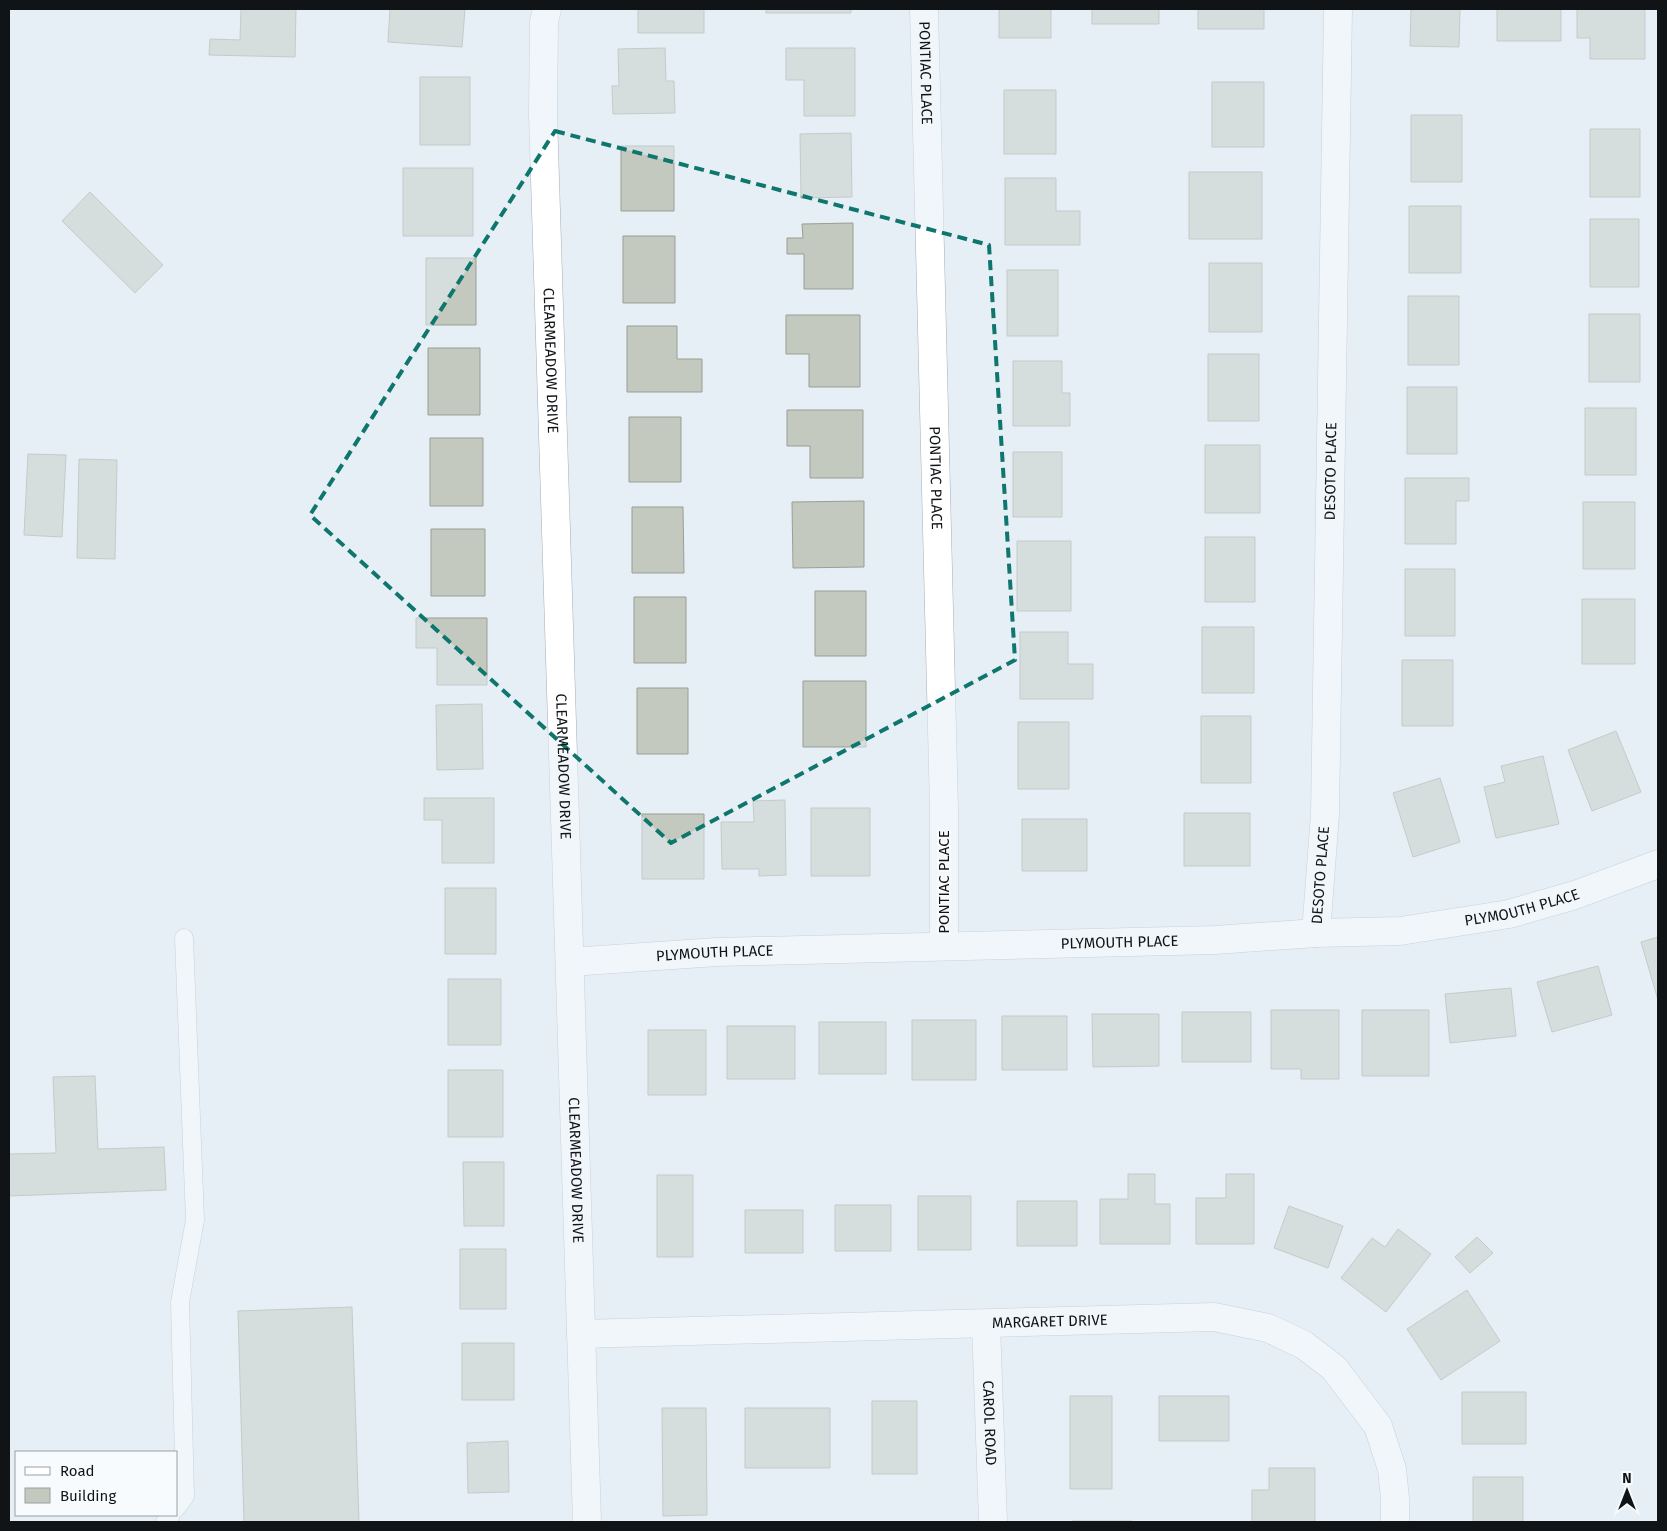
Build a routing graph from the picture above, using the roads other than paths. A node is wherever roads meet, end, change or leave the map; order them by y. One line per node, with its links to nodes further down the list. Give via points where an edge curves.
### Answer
1 (547, 9): 8 (street, CLEARMEADOW DRIVE, via 544,22 543,115)
2 (924, 9): 7 (street, PONTIAC PLACE, via 944,809)
3 (1338, 9): 5 (street, DESOTO PLACE, via 1325,814)
4 (1658, 864): 5 (street, PLYMOUTH PLACE, via 1509,914 1400,931)
5 (1316, 933): 7 (street, PLYMOUTH PLACE, via 1215,940)
6 (184, 938): 11 (lane, via 195,1220 180,1302 185,1496)
7 (944, 946): 8 (street, PLYMOUTH PLACE, via 717,952)
8 (570, 962): 10 (street, CLEARMEADOW DRIVE)
9 (986, 1324): 10 (street, MARGARET DRIVE); 13 (street, CAROL ROAD); 14 (street, MARGARET DRIVE, via 1214,1317 1268,1328 1304,1345 1334,1368 1378,1426 1392,1469)
10 (581, 1334): 12 (street, CLEARMEADOW DRIVE)
11 (178, 1505)
12 (586, 1522)
13 (993, 1522)
14 (1395, 1522)

